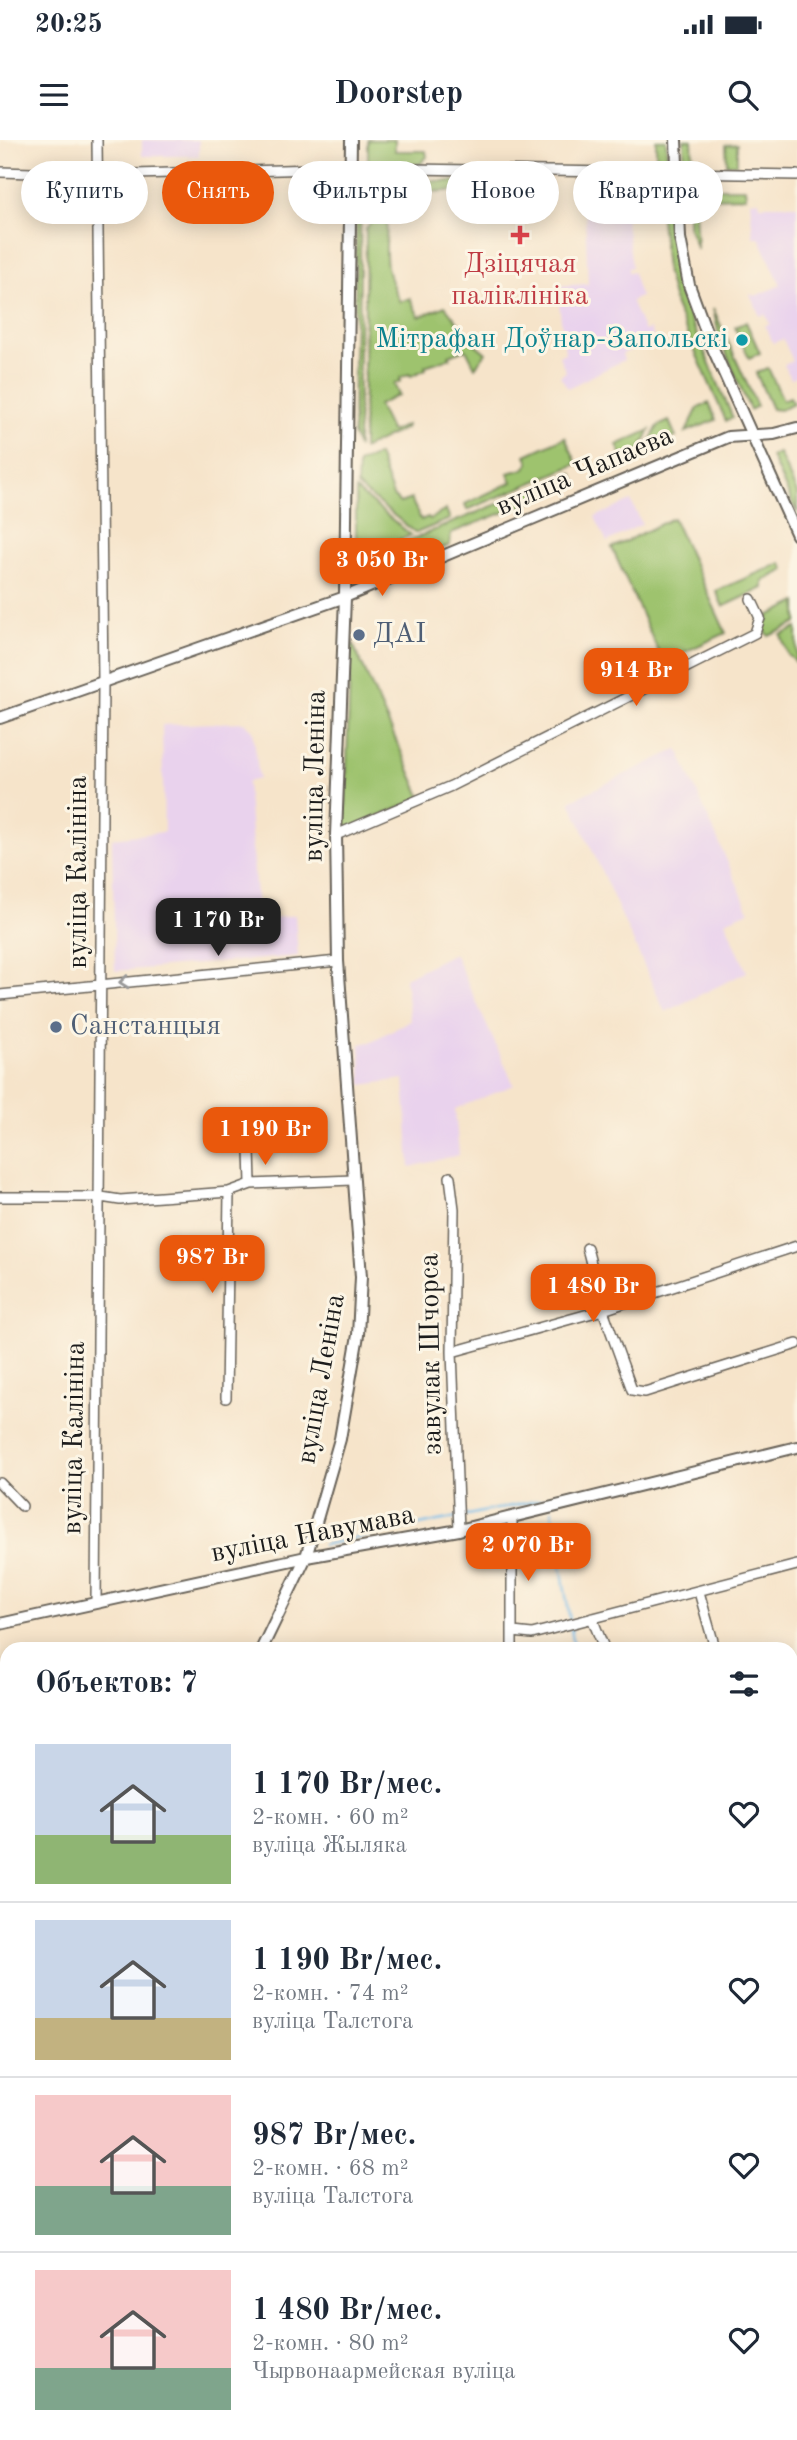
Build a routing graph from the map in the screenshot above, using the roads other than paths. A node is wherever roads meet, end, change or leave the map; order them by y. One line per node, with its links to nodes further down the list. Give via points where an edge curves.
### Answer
1 (97, 140): 4 (street, вуліца Калініна)
2 (351, 140): 5 (street, вуліца Леніна)
3 (676, 140): 6 (street)
4 (97, 161)
5 (350, 161)
6 (677, 161)
7 (432, 169): 9 (street)
8 (288, 170): 12 (street)
9 (573, 171)
10 (0, 172): 11 (street)
11 (21, 173)
12 (148, 174)
13 (723, 174): 14 (street)
14 (797, 175)
15 (98, 224): 23 (street, вуліца Калініна)
16 (349, 224): 21 (street, вуліца Леніна)
17 (679, 224): 19 (street, via 689,285)
18 (797, 428): 19 (street, вуліца Чапаева)
19 (752, 435): 20 (street); 21 (street, вуліца Чапаева, via 729,437)
20 (797, 535)
21 (345, 597): 23 (street, вуліца Чапаева); 25 (street, вуліца Леніна)
22 (751, 599): 25 (street, via 760,618 755,633 451,786)
23 (103, 682): 24 (street, вуліца Чапаева); 27 (street, вуліца Калініна)
24 (0, 718)
25 (336, 835): 26 (street, вуліца Леніна)
26 (338, 961): 27 (street, one-way to 27); 31 (street, вуліца Леніна)
27 (102, 984): 28 (street); 35 (street, вуліца Калініна)
28 (0, 995)
29 (250, 1149): 32 (street)
30 (450, 1177): 40 (street, завулак Шчорса, via 454,1209)
31 (353, 1180): 32 (street); 47 (street, вуліца Леніна, via 361,1277 358,1335 340,1439)
32 (251, 1184): 33 (street)
33 (229, 1192): 35 (street, via 120,1200); 41 (street)
34 (0, 1197): 35 (street)
35 (101, 1197): 50 (street, вуліца Калініна)
36 (797, 1246): 38 (street)
37 (587, 1248): 38 (street)
38 (603, 1310): 39 (street, via 632,1390 645,1392); 40 (street)
39 (797, 1344)
40 (452, 1352): 46 (street, завулак Шчорса)
41 (226, 1398)
42 (797, 1447): 45 (street, вуліца Навумава)
43 (0, 1483): 44 (street)
44 (22, 1506)
45 (512, 1517): 46 (street, вуліца Навумава); 53 (street)
46 (459, 1530): 47 (street, вуліца Навумава)
47 (306, 1558): 50 (street, вуліца Навумава); 54 (street, вуліца Леніна)
48 (797, 1565): 49 (street)
49 (699, 1592): 51 (street); 57 (street)
50 (96, 1603): 52 (street, вуліца Навумава)
51 (592, 1618): 53 (street, via 532,1634); 56 (street)
52 (0, 1624)
53 (513, 1632): 55 (street)
54 (265, 1642)
55 (512, 1642)
56 (602, 1642)
57 (713, 1642)

